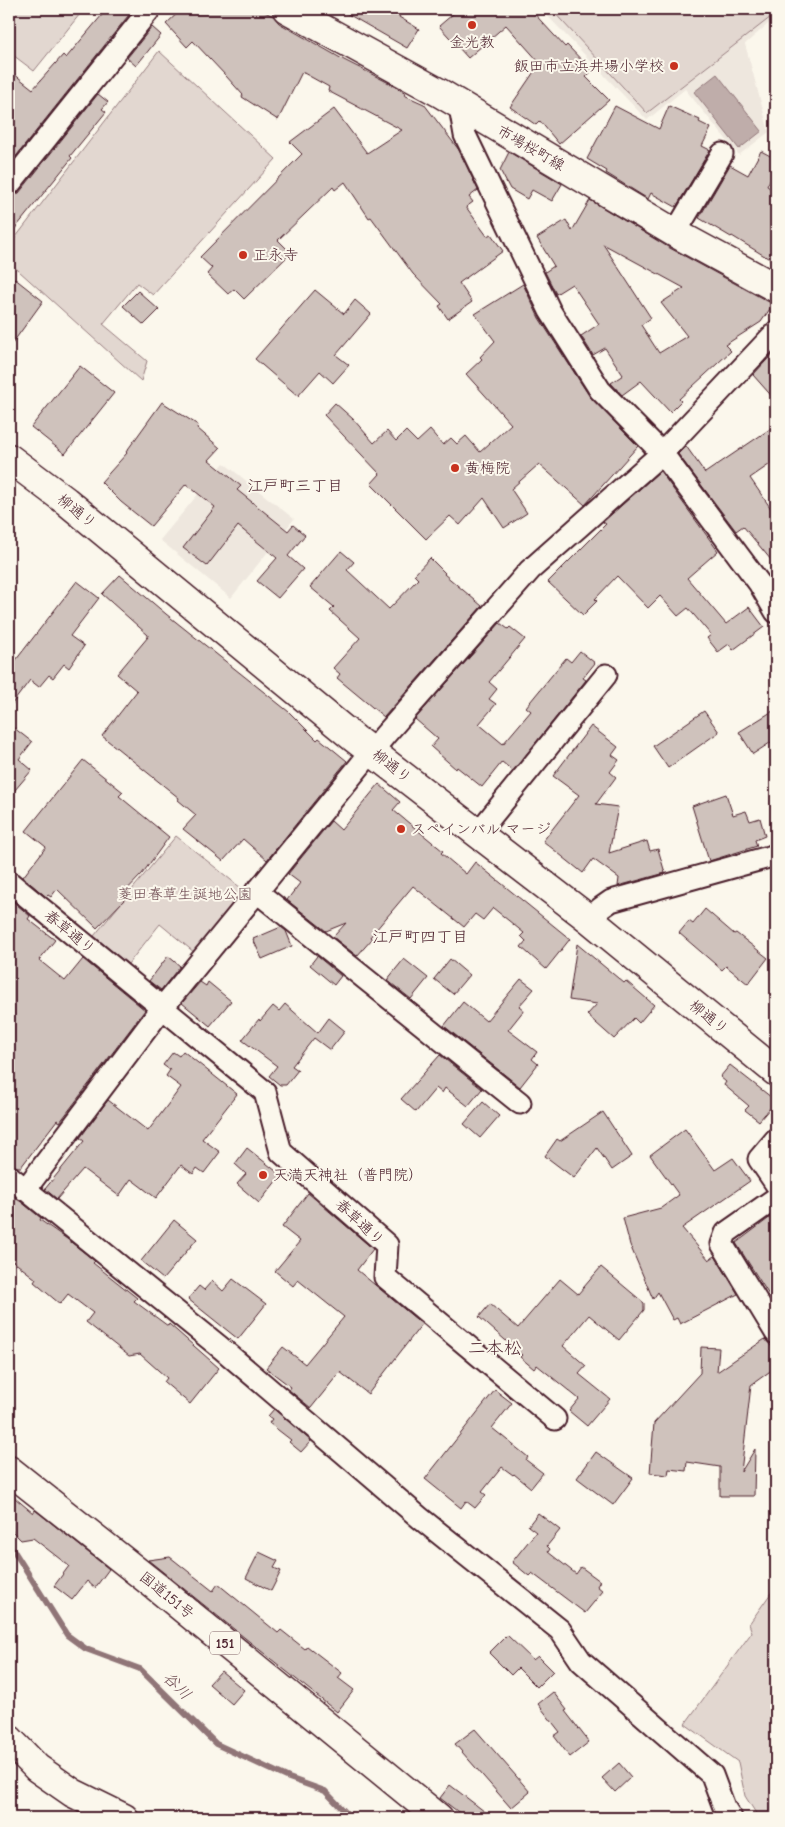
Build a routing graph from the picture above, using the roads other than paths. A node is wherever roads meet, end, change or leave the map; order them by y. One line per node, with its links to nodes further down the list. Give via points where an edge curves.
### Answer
1 (150, 9): 5 (street)
2 (287, 9): 3 (main road, 市場桜町線)
3 (460, 107): 6 (main road, 市場桜町線); 9 (street, via 465,135 550,311 600,390)
4 (722, 154): 6 (street)
5 (9, 185)
6 (675, 233): 7 (main road, 市場桜町線)
7 (776, 288)
8 (776, 332): 9 (street)
9 (662, 452): 11 (street, via 759,583); 13 (street, via 530,570)
10 (9, 458): 13 (main road, 柳通り)
11 (776, 612)
12 (606, 675): 14 (street)
13 (373, 751): 14 (main road, 柳通り); 17 (street)
14 (478, 833): 18 (main road, 柳通り)
15 (776, 855): 18 (street, via 611,901)
16 (9, 882): 19 (street, 春草通り)
17 (256, 891): 19 (street); 21 (street)
18 (589, 919): 20 (main road, 柳通り)
19 (162, 1007): 23 (street); 27 (street, 春草通り, via 265,1092 281,1152 387,1245 385,1278)
20 (776, 1072)
21 (520, 1103)
22 (776, 1139): 24 (street, via 759,1159)
23 (17, 1183): 32 (street, via 220,1348 420,1518 560,1630 582,1661 712,1775)
24 (776, 1184)
25 (776, 1198): 26 (street, via 726,1233 722,1244)
26 (776, 1333)
27 (555, 1419)
28 (9, 1470): 31 (main road, 国道151号 / 151)
29 (9, 1739): 30 (main road, via 51,1778 73,1793)
30 (124, 1818)
31 (439, 1818)
32 (731, 1818)

